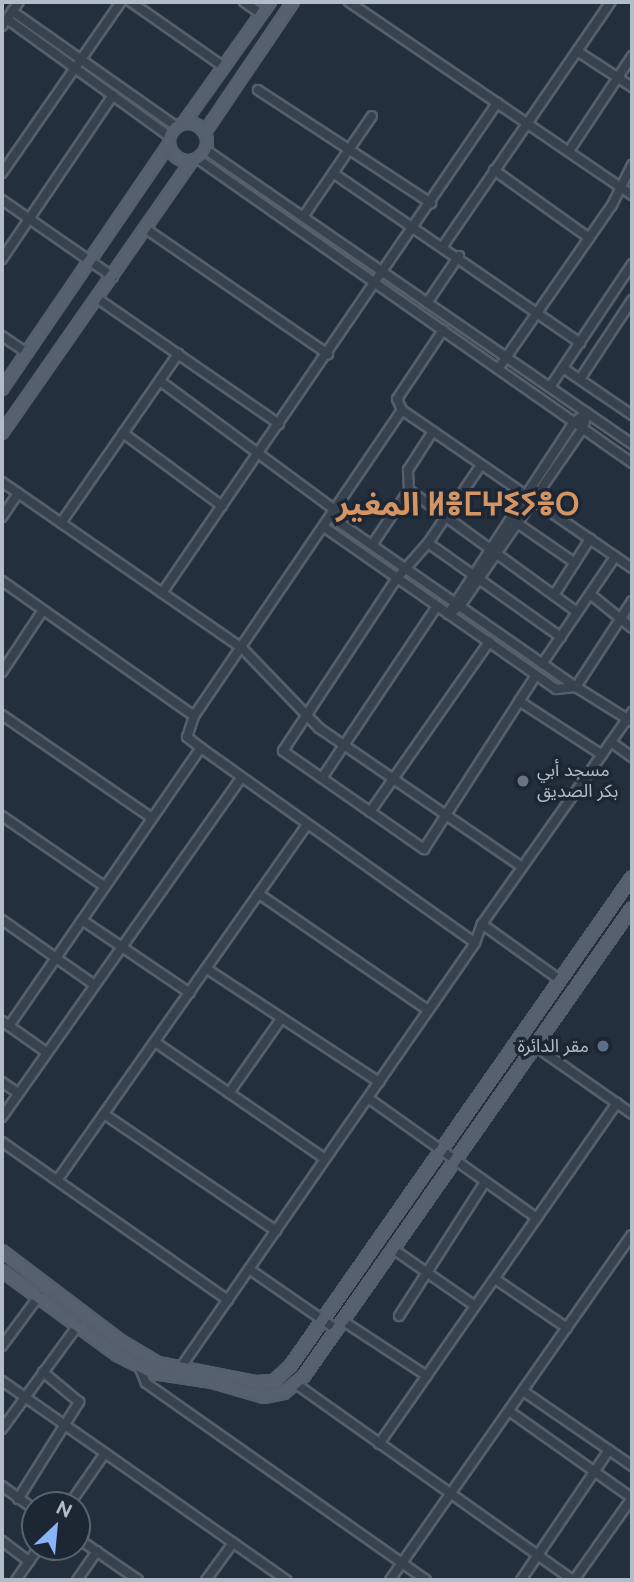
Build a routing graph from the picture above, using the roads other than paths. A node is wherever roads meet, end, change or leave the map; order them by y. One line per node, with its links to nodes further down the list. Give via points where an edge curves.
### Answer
1 (19, 2): 10 (street)
2 (121, 2): 13 (street)
3 (131, 2): 14 (street)
4 (244, 2): 9 (street)
5 (270, 2): 9 (main road)
6 (293, 2): 23 (main road)
7 (349, 2): 19 (street)
8 (611, 2): 11 (street)
9 (261, 14): 14 (main road)
10 (7, 19): 13 (street)
11 (577, 51): 15 (street); 21 (street)
12 (632, 56): 15 (street)
13 (78, 64): 18 (street); 22 (street); 31 (street)
14 (223, 67): 22 (main road)
15 (618, 77): 16 (street); 27 (street)
16 (632, 87)
17 (258, 90): 26 (street)
18 (113, 95): 24 (street); 38 (street)
19 (497, 103): 21 (street); 36 (street)
20 (372, 116): 26 (street)
21 (526, 122): 27 (street); 30 (street)
22 (180, 125): 23 (main road, via 195,124); 24 (main road)
23 (205, 132): 25 (main road)
24 (169, 141): 28 (main road, via 180,160); 45 (main road)
25 (206, 150): 28 (main road); 37 (street)
26 (347, 150): 32 (street); 36 (street)
27 (569, 152): 33 (street)
28 (195, 160): 40 (main road); 49 (street)
29 (632, 165): 33 (street)
30 (494, 170): 41 (street); 42 (street)
31 (2, 173)
32 (333, 173): 37 (street); 39 (street)
33 (618, 185): 34 (street); 41 (street, via 612,205)
34 (632, 195)
35 (2, 200): 38 (street)
36 (431, 204): 39 (street)
37 (303, 217): 47 (street)
38 (31, 220): 44 (street); 45 (street)
39 (415, 228): 42 (street); 47 (street)
40 (146, 229): 48 (main road); 59 (street)
41 (589, 238): 53 (street)
42 (443, 246): 43 (street)
43 (458, 256): 52 (street); 53 (street)
44 (2, 259)
45 (90, 261): 48 (street); 57 (main road)
46 (632, 264): 56 (street)
47 (384, 272): 49 (street); 52 (street)
48 (113, 276): 50 (main road)
49 (377, 284): 54 (street); 59 (street)
50 (98, 299): 58 (street); 74 (main road)
51 (632, 300): 63 (street)
52 (427, 303): 60 (street)
53 (538, 312): 56 (street); 60 (street)
54 (443, 330): 62 (street); 67 (street, via 397,399)
55 (2, 336): 57 (street)
56 (580, 343): 61 (street)
57 (27, 354): 66 (main road)
58 (178, 354): 64 (street); 71 (street)
59 (328, 354): 71 (street)
60 (507, 358): 62 (street); 65 (street)
61 (563, 368): 63 (street); 65 (street)
62 (498, 369): 70 (street)
63 (580, 379): 69 (street)
64 (160, 381): 75 (street); 77 (street)
65 (550, 387): 68 (street)
66 (2, 389)
67 (402, 410): 73 (street); 86 (street)
68 (587, 413): 70 (street); 72 (street); 76 (street)
69 (632, 415)
70 (574, 422): 72 (street); 83 (street)
71 (279, 424): 77 (street)
72 (583, 428): 78 (street); 84 (street)
73 (433, 431): 79 (street); 81 (street, via 408,470)
74 (2, 433)
75 (123, 433): 85 (street); 89 (street)
76 (632, 444)
77 (258, 454): 85 (street); 86 (street)
78 (632, 463)
79 (481, 465): 83 (street); 88 (street)
80 (2, 482): 82 (street)
81 (409, 490): 88 (street); 94 (street)
82 (18, 493): 87 (street); 89 (street)
83 (524, 494): 84 (street); 95 (street)
84 (533, 500): 90 (street); 92 (street)
85 (222, 506): 103 (street)
86 (333, 513): 91 (street); 94 (street)
87 (2, 517)
88 (446, 517): 93 (street); 95 (street)
89 (61, 523): 103 (street)
90 (517, 523): 95 (street); 97 (street)
91 (324, 527): 101 (street); 116 (street)
92 (590, 539): 96 (street); 97 (street)
93 (428, 543): 99 (street); 100 (street)
94 (372, 545): 99 (street)
95 (493, 550): 100 (street); 105 (street)
96 (615, 556): 98 (street); 104 (street)
97 (575, 563): 105 (street)
98 (632, 568)
99 (407, 570): 101 (street); 107 (street)
100 (475, 576): 107 (street); 114 (street)
101 (397, 578): 108 (street); 123 (street)
102 (2, 581): 109 (street)
103 (162, 593): 116 (street)
104 (590, 594): 110 (street); 112 (street)
105 (554, 595): 110 (street)
106 (632, 600): 112 (street)
107 (456, 604): 111 (street); 117 (street)
108 (437, 606): 111 (street); 127 (street)
109 (43, 610): 118 (street); 124 (street)
110 (577, 612): 114 (street)
111 (448, 614): 115 (street)
112 (621, 618): 113 (street); 120 (street)
113 (632, 628)
114 (561, 636): 117 (street)
115 (489, 642): 119 (street); 133 (street)
116 (243, 649): 123 (street); 124 (street)
117 (542, 664): 120 (street)
118 (2, 672)
119 (536, 675): 120 (street, via 556,689); 121 (street)
120 (576, 687): 125 (street)
121 (519, 701): 129 (street); 136 (street)
122 (2, 715): 137 (street)
123 (307, 715): 127 (street); 132 (street, via 284,751)
124 (194, 716): 128 (street, via 187,737)
125 (631, 718): 126 (street)
126 (611, 742): 129 (street); 130 (street)
127 (344, 745): 132 (street); 133 (street)
128 (201, 748): 131 (street); 137 (street)
129 (602, 755): 139 (street)
130 (632, 757)
131 (240, 778): 138 (street); 148 (street)
132 (322, 778): 134 (street)
133 (395, 779): 134 (street); 136 (street)
134 (370, 812): 136 (street, via 424,849)
135 (2, 816): 141 (street)
136 (447, 816): 139 (street)
137 (152, 818): 141 (street)
138 (307, 825): 142 (street); 147 (street)
139 (522, 867): 146 (street)
140 (632, 877): 151 (main road)
141 (104, 886): 145 (street)
142 (259, 894): 150 (street); 154 (street)
143 (632, 908): 158 (main road)
144 (2, 920): 149 (street)
145 (82, 920): 148 (street); 149 (street)
146 (482, 924): 147 (street); 151 (street)
147 (475, 943): 154 (street)
148 (120, 946): 152 (street); 153 (street)
149 (56, 958): 152 (street); 156 (street)
150 (207, 969): 153 (street); 155 (street)
151 (560, 979): 170 (main road)
152 (93, 984): 159 (street)
153 (190, 993): 157 (street)
154 (428, 1010): 161 (street)
155 (281, 1019): 161 (street); 163 (street)
156 (5, 1024): 159 (street)
157 (155, 1042): 163 (street); 166 (street)
158 (535, 1046): 165 (street); 172 (main road)
159 (46, 1052): 162 (street)
160 (2, 1082): 162 (street)
161 (379, 1082): 164 (street)
162 (18, 1093): 168 (street)
163 (229, 1093): 171 (street)
164 (368, 1098): 170 (street); 171 (street)
165 (617, 1103): 167 (street); 175 (street)
166 (104, 1114): 173 (street); 176 (street)
167 (632, 1114)
168 (2, 1117)
169 (2, 1142): 173 (street)
170 (440, 1148): 172 (street); 188 (main road)
171 (325, 1159): 176 (street)
172 (454, 1161): 174 (street); 178 (main road)
173 (58, 1178): 185 (street)
174 (485, 1182): 175 (street); 181 (street)
175 (537, 1218): 183 (street)
176 (276, 1231): 180 (street)
177 (632, 1235): 191 (street)
178 (393, 1249): 181 (street); 190 (main road)
179 (3, 1250): 182 (street); 194 (main road, via 121,1341 158,1363)
180 (249, 1269): 185 (street); 188 (street)
181 (426, 1272): 186 (street); 187 (street)
182 (4, 1273): 184 (main road)
183 (495, 1279): 186 (street); 191 (street)
184 (38, 1296): 189 (main road); 192 (street)
185 (228, 1300): 194 (street)
186 (475, 1306): 196 (street)
187 (399, 1316)
188 (323, 1320): 190 (street); 194 (main road, via 274,1381 256,1382)
189 (78, 1325): 193 (main road); 195 (street)
190 (340, 1325): 196 (street); 198 (main road)
191 (567, 1328): 199 (street)
192 (2, 1346)
193 (139, 1366): 198 (main road, via 264,1397 284,1393); 222 (street, via 146,1383)
194 (181, 1367)
195 (43, 1372): 200 (street); 202 (street, via 79,1398)
196 (427, 1376): 204 (street)
197 (2, 1381): 200 (street)
198 (296, 1384): 204 (street)
199 (523, 1391): 201 (street); 205 (street)
200 (24, 1397): 202 (street); 203 (street)
201 (509, 1410): 208 (street); 211 (street)
202 (63, 1425): 206 (street); 213 (street)
203 (2, 1429)
204 (379, 1444): 211 (street)
205 (610, 1450): 207 (street); 208 (street)
206 (105, 1453): 210 (street); 216 (street)
207 (632, 1466)
208 (596, 1471): 212 (street); 220 (street)
209 (2, 1486): 213 (street)
210 (79, 1491)
211 (450, 1495): 220 (street); 222 (street)
212 (632, 1498): 231 (street)
213 (18, 1499): 214 (street)
214 (21, 1501)
215 (2, 1541): 219 (street)
216 (233, 1544): 226 (street); 227 (street)
217 (91, 1547): 218 (street)
218 (97, 1551): 224 (street); 225 (street)
219 (21, 1555)
220 (538, 1557): 230 (street); 231 (street)
221 (29, 1561): 223 (street)
222 (402, 1563): 228 (street); 229 (street)
223 (16, 1580)
224 (77, 1580)
225 (138, 1580)
226 (206, 1580)
227 (286, 1580)
228 (390, 1580)
229 (426, 1580)
230 (521, 1580)
231 (573, 1580)

